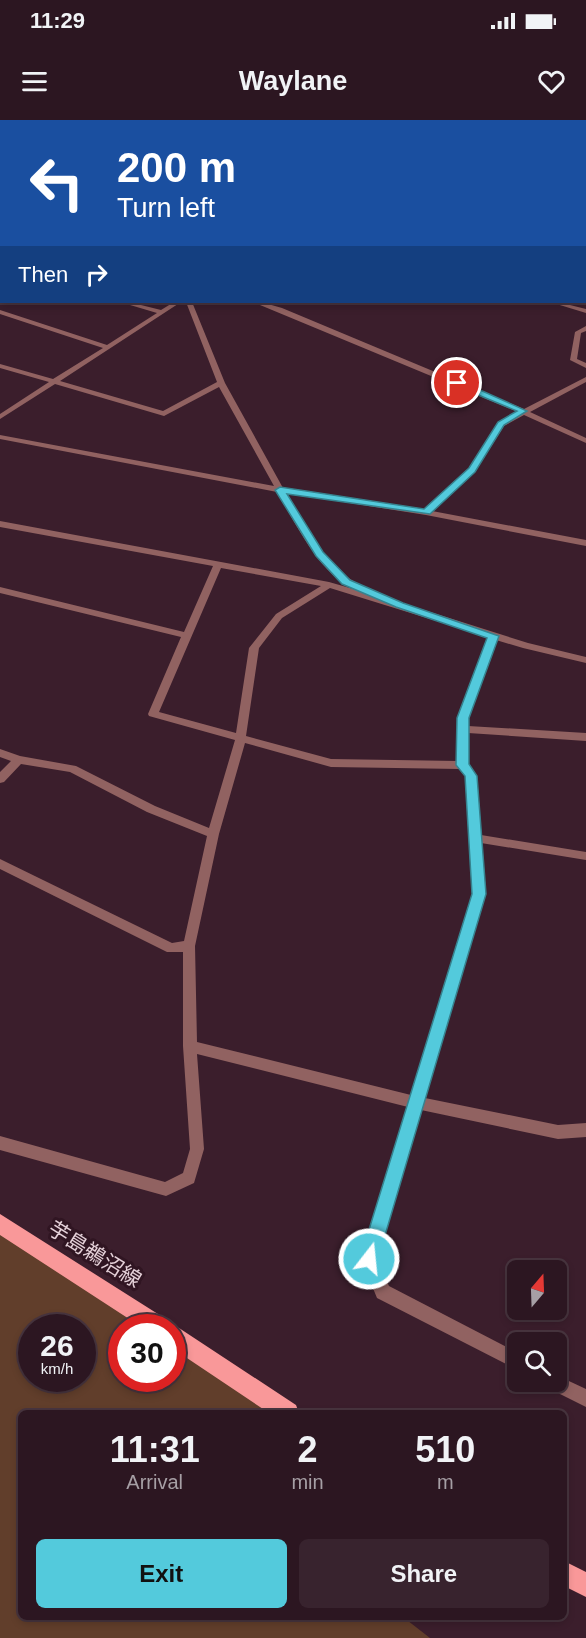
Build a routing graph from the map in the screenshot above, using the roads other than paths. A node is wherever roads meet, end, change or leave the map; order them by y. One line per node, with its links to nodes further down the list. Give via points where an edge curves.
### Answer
1 (127, 303): 8 (street)
2 (176, 303): 8 (street)
3 (189, 303): 15 (street)
4 (259, 303): 16 (street)
5 (558, 303): 6 (street)
6 (586, 311)
7 (0, 312): 10 (street)
8 (160, 312): 10 (street)
9 (586, 328): 12 (street, via 578,332 573,360)
10 (108, 347): 14 (street)
11 (0, 366): 14 (street)
12 (586, 366)
13 (586, 379): 16 (street)
14 (54, 381): 15 (street, via 164,414); 17 (street)
15 (221, 383): 20 (street)
16 (523, 411): 19 (street); 21 (street, via 501,424 472,470)
17 (0, 417)
18 (0, 436): 20 (street)
19 (586, 441)
20 (280, 490): 21 (street); 27 (street, via 319,554 346,582)
21 (426, 512): 23 (street)
22 (0, 524): 24 (street)
23 (586, 543)
24 (218, 564): 25 (street); 28 (street)
25 (329, 585): 27 (street); 33 (street, via 279,616 254,648)
26 (0, 590): 28 (street)
27 (399, 605): 29 (street)
28 (188, 636): 33 (street, via 153,714)
29 (493, 636): 30 (street); 31 (street, via 463,718)
30 (586, 660)
31 (463, 729): 32 (street); 36 (street)
32 (586, 737)
33 (240, 740): 36 (street, via 331,763); 38 (street)
34 (0, 753): 35 (street)
35 (19, 760): 37 (street); 38 (street, via 72,769 151,809)
36 (463, 765): 39 (street, via 471,776)
37 (0, 778)
38 (213, 834): 42 (street)
39 (475, 838): 40 (street); 44 (street, via 479,894)
40 (586, 856)
41 (0, 864): 42 (street, via 171,948)
42 (189, 946): 43 (street)
43 (190, 1046): 44 (street); 46 (street, via 198,1149 189,1178 166,1189)
44 (415, 1102): 45 (street, via 558,1132); 50 (street, via 369,1259 383,1292)
45 (586, 1130)
46 (0, 1143)
47 (0, 1224): 48 (main road, 芋島鵜沼線)
48 (140, 1314)
49 (186, 1344): 53 (main road)
50 (507, 1356)
51 (567, 1388): 52 (street)
52 (586, 1398)
53 (284, 1410)
54 (567, 1575): 55 (main road)
55 (586, 1585)

